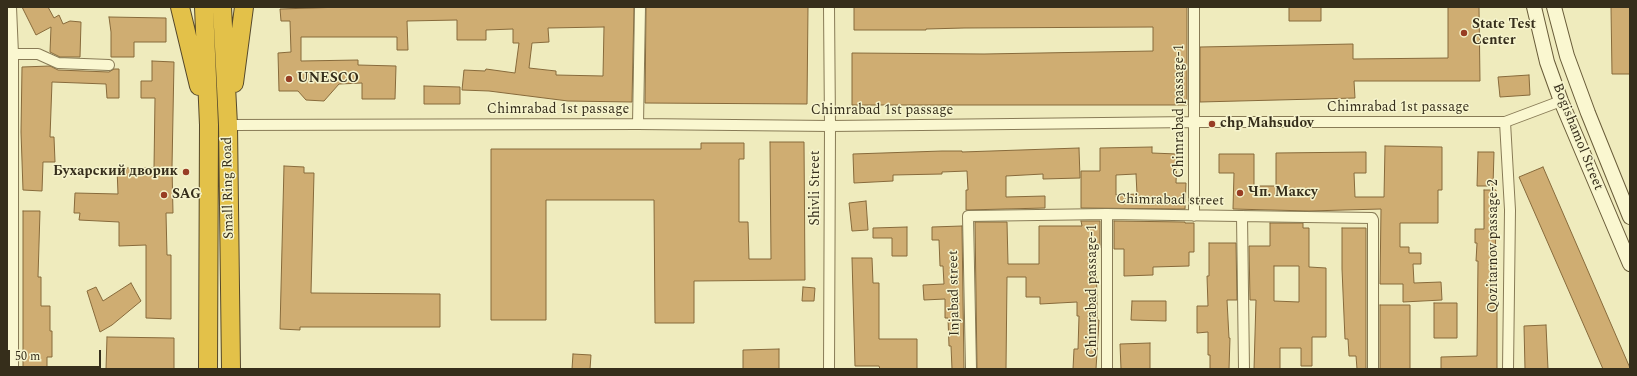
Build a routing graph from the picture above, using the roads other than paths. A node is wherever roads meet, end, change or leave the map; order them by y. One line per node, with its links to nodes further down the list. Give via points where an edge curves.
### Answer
1 (11, 7): 11 (street)
2 (180, 7): 18 (highway)
3 (204, 7): 18 (highway, Small Ring Road)
4 (222, 7): 19 (highway, Small Ring Road)
5 (244, 7): 19 (highway)
6 (640, 7): 17 (street)
7 (829, 7): 20 (street, Shivli Street)
8 (1194, 7): 15 (street, Chimrabad passage-1)
9 (1534, 7): 14 (main road, Bogishamol Street, via 1545,55)
10 (1554, 7): 25 (main road, Bogishamol Street, via 1567,56)
11 (10, 40): 12 (street)
12 (13, 54): 13 (street, via 38,54 58,63); 27 (street)
13 (109, 65)
14 (1561, 101): 16 (street); 26 (main road, Bogishamol Street)
15 (1194, 122): 16 (street, Chimrabad 1st passage); 20 (street, Chimrabad 1st passage); 23 (street, Chimrabad passage-1)
16 (1505, 122): 35 (street, Qozitarnov passage-2, via 1510,210)
17 (638, 124): 19 (street, Chimrabad 1st passage); 20 (street, Chimrabad 1st passage)
18 (209, 125): 28 (highway, Small Ring Road)
19 (228, 125): 29 (highway, Small Ring Road)
20 (830, 126): 30 (street, Shivli Street)
21 (1108, 214): 22 (street, Chimrаbаd street); 23 (street, Chimrаbаd street); 32 (street, Chimrаbаd passage-1)
22 (968, 216): 31 (street, Injаbаd street)
23 (1194, 216): 24 (street, Chimrаbаd street)
24 (1242, 216): 33 (street); 34 (street, Chimrаbаd street, via 1372,218)
25 (1630, 217)
26 (1630, 264)
27 (13, 369)
28 (208, 369)
29 (231, 369)
30 (829, 369)
31 (971, 369)
32 (1107, 369)
33 (1244, 369)
34 (1372, 369)
35 (1508, 369)

